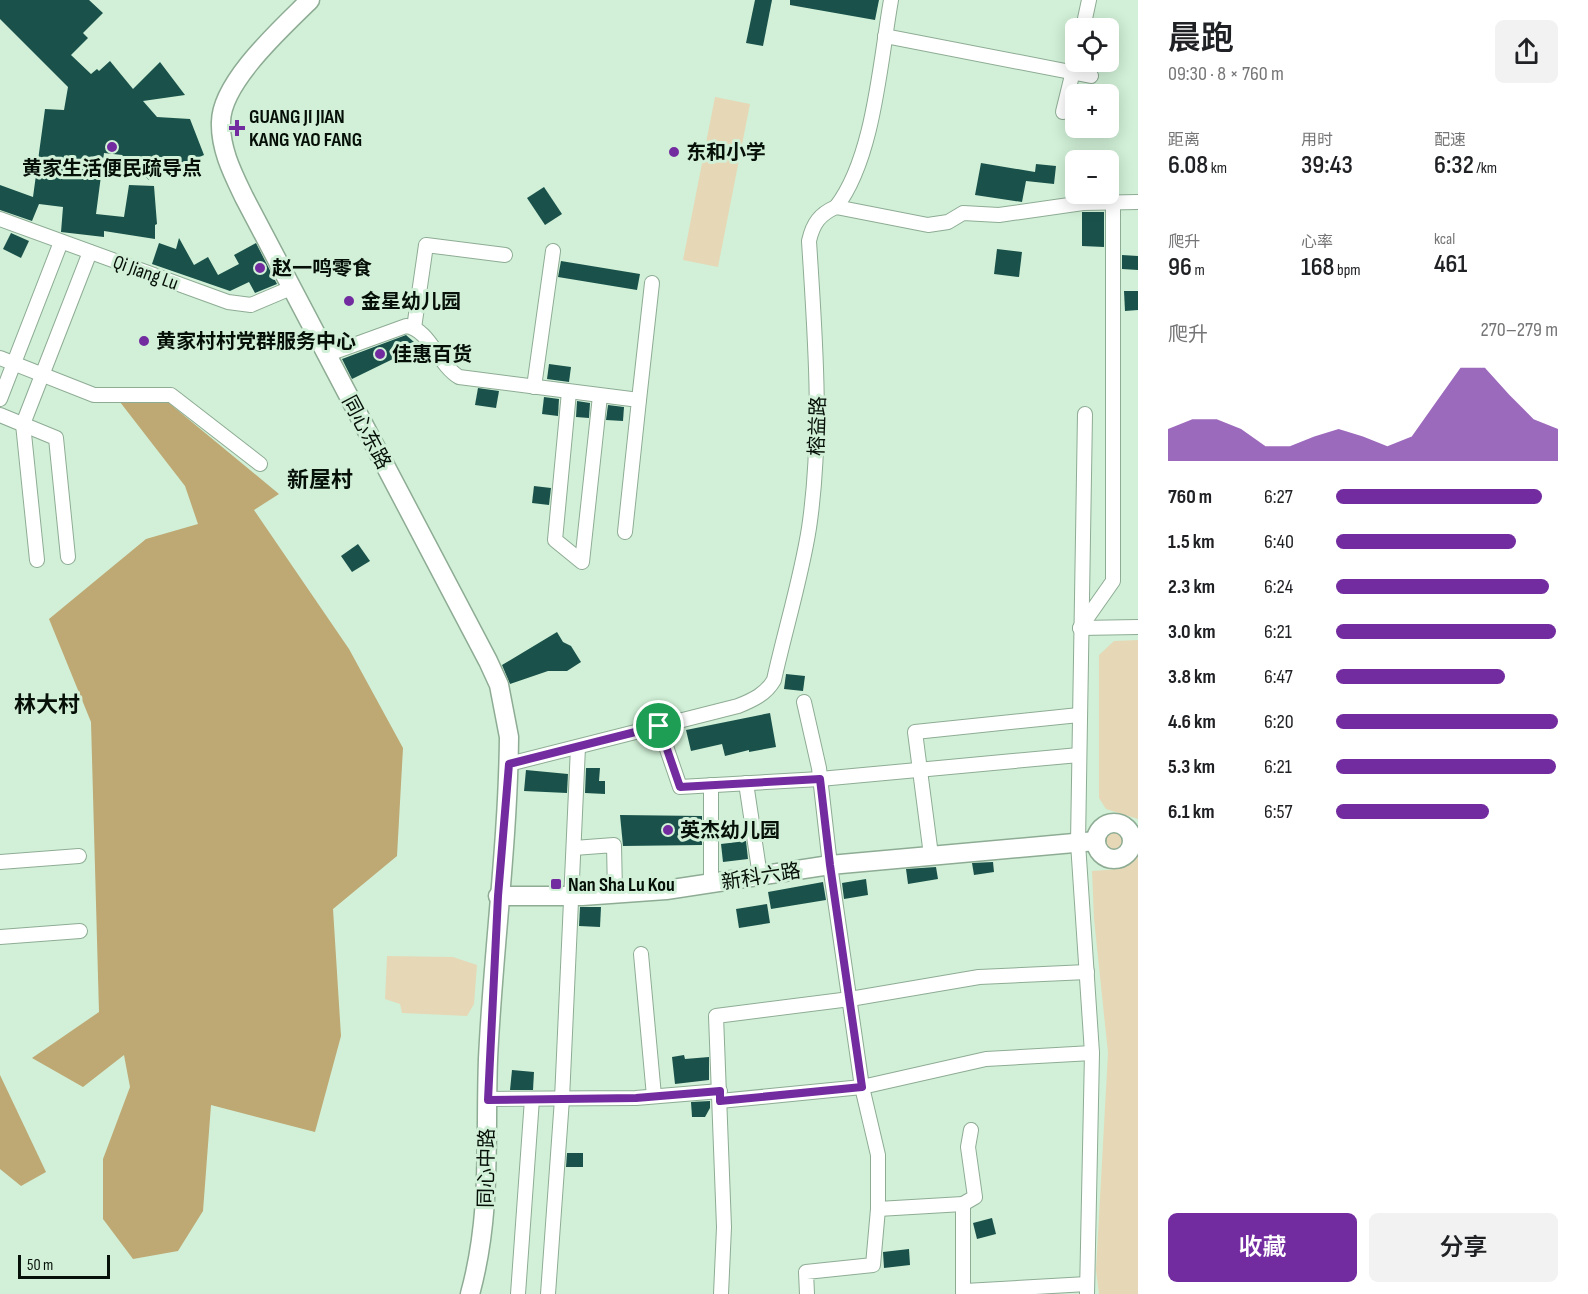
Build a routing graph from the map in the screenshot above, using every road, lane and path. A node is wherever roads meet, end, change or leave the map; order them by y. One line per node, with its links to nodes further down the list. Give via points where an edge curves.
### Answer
1 (310, 0): 22 (street, 同心东路, via 233,87 220,121 234,176)
2 (891, 0): 5 (street, 榕益路)
3 (1089, 0): 4 (street)
4 (1085, 18)
5 (885, 36): 6 (street); 15 (street, 榕益路, via 864,152 853,182)
6 (1065, 65)
7 (1073, 72): 10 (street)
8 (1084, 72): 9 (street)
9 (1091, 76)
10 (1063, 112)
11 (1119, 202): 12 (street)
12 (1138, 202)
13 (1076, 204): 15 (street, via 999,215 963,213 938,225)
14 (1113, 204): 41 (street, via 1113,581)
15 (836, 207): 44 (street, 榕益路, via 817,219 809,241 818,386 816,458 809,530 774,680 756,699)
16 (2, 224): 17 (street, Qi Jiang Lu)
17 (61, 242): 19 (street, Qi Jiang Lu); 26 (street)
18 (554, 251): 28 (street)
19 (90, 252): 22 (street, Qi Jiang Lu, via 243,305 259,303); 27 (street)
20 (506, 255): 23 (street, via 426,245)
21 (652, 283): 32 (street)
22 (291, 288): 24 (street, 同心东路)
23 (414, 327): 24 (street, via 398,326); 28 (street, via 445,366 459,377)
24 (326, 355): 47 (street, 同心东路, via 499,685 506,712)
25 (0, 358): 26 (street)
26 (14, 364): 27 (street); 31 (street)
27 (42, 375): 35 (street); 36 (street, via 94,395 171,395)
28 (534, 387): 29 (street)
29 (569, 392): 30 (street); 30 (street, via 555,540 582,562)
30 (600, 396): 32 (street)
31 (0, 399)
32 (639, 400): 37 (street)
33 (0, 414): 35 (street)
34 (1084, 414): 41 (street)
35 (23, 424): 38 (street, via 56,438); 39 (street)
36 (260, 464)
37 (625, 532)
38 (68, 556)
39 (37, 560)
40 (1138, 627): 41 (street)
41 (1080, 628): 43 (street)
42 (804, 702): 49 (street)
43 (1079, 715): 46 (street); 48 (street, via 915,732)
44 (659, 726): 45 (street, 榕益路); 51 (street, via 680,787)
45 (578, 747): 47 (street, 榕益路); 54 (street)
46 (1079, 754): 48 (street); 53 (street)
47 (509, 764): 62 (street, 同心东路)
48 (920, 770): 49 (street); 55 (street)
49 (820, 779): 50 (street); 58 (street)
50 (746, 783): 51 (street); 59 (street)
51 (711, 785): 60 (street)
52 (1135, 839): 53 (street, via 1116,822 1104,825); 53 (street, via 1130,850 1115,859 1104,856)
53 (1087, 842): 55 (street, 新科六路); 67 (street)
54 (574, 848): 61 (street, via 615,845); 63 (street)
55 (931, 855): 58 (street, 新科六路)
56 (79, 856): 57 (street)
57 (0, 862)
58 (830, 865): 59 (street, 新科六路); 68 (street)
59 (760, 876): 60 (street, 新科六路)
60 (711, 884): 61 (street, 新科六路)
61 (615, 893): 63 (street, 新科六路)
62 (498, 896): 63 (street, 新科六路); 75 (street, 同心中路)
63 (572, 896): 74 (street)
64 (80, 931): 65 (street)
65 (0, 937)
66 (640, 954): 71 (street)
67 (1087, 972): 68 (street, via 979,977); 69 (street)
68 (850, 999): 70 (street); 72 (street, via 716,1016)
69 (1092, 1053): 70 (street, via 986,1059); 79 (street)
70 (862, 1087): 72 (street); 78 (street, via 878,1155)
71 (654, 1096): 72 (street); 74 (street)
72 (720, 1096): 84 (street)
73 (532, 1099): 74 (street); 75 (street); 82 (street)
74 (562, 1099): 83 (street)
75 (488, 1100): 81 (street, 同心中路, via 486,1216)
76 (970, 1130): 77 (street, via 968,1147 975,1197)
77 (963, 1204): 78 (street); 80 (street)
78 (878, 1209): 85 (street, via 873,1265 806,1272)
79 (1087, 1289): 80 (street)
80 (964, 1292)
81 (470, 1294)
82 (518, 1294)
83 (548, 1294)
84 (722, 1294)
85 (807, 1294)

